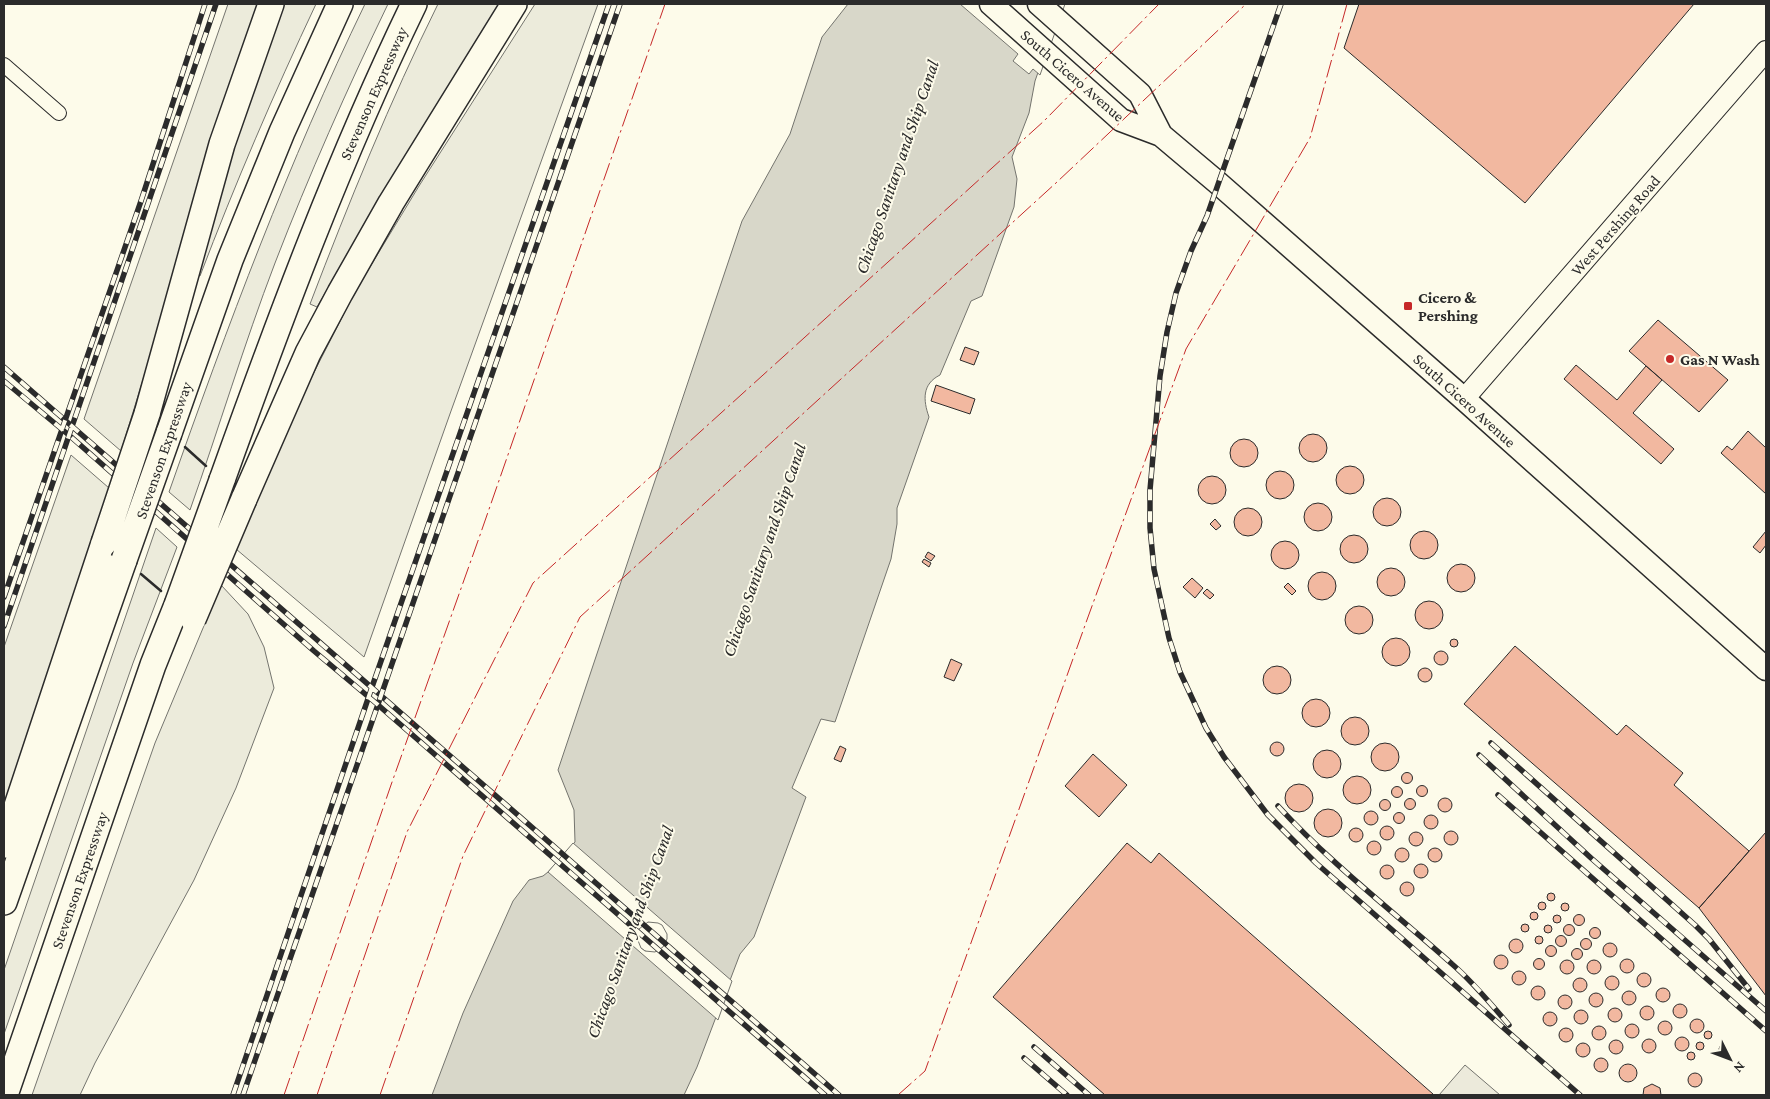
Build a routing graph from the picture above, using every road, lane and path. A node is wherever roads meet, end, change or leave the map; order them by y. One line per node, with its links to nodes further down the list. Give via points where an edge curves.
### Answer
1 (272, 4): 14 (highway, bridge, via 222,144 147,414)
2 (340, 4): 15 (highway, Stevenson Expressway, bridge, via 282,132 234,251)
3 (414, 4): 12 (highway, Stevenson Expressway, bridge, via 335,177 286,304 222,480)
4 (514, 4): 12 (highway, bridge, via 391,203 340,293 308,354 244,500)
5 (991, 4): 10 (main road, South Cicero Avenue, via 1121,120)
6 (1039, 4): 10 (main road, South Cicero Avenue, via 1140,94)
7 (1766, 51): 11 (main road, West Pershing Road)
8 (4, 65): 9 (street)
9 (59, 113)
10 (1161, 135): 11 (main road, South Cicero Avenue)
11 (1464, 399): 13 (main road, South Cicero Avenue)
12 (185, 612): 16 (highway, Stevenson Expressway, via 154,665)
13 (1766, 669)
14 (4, 845)
15 (4, 902)
16 (5, 1095)

